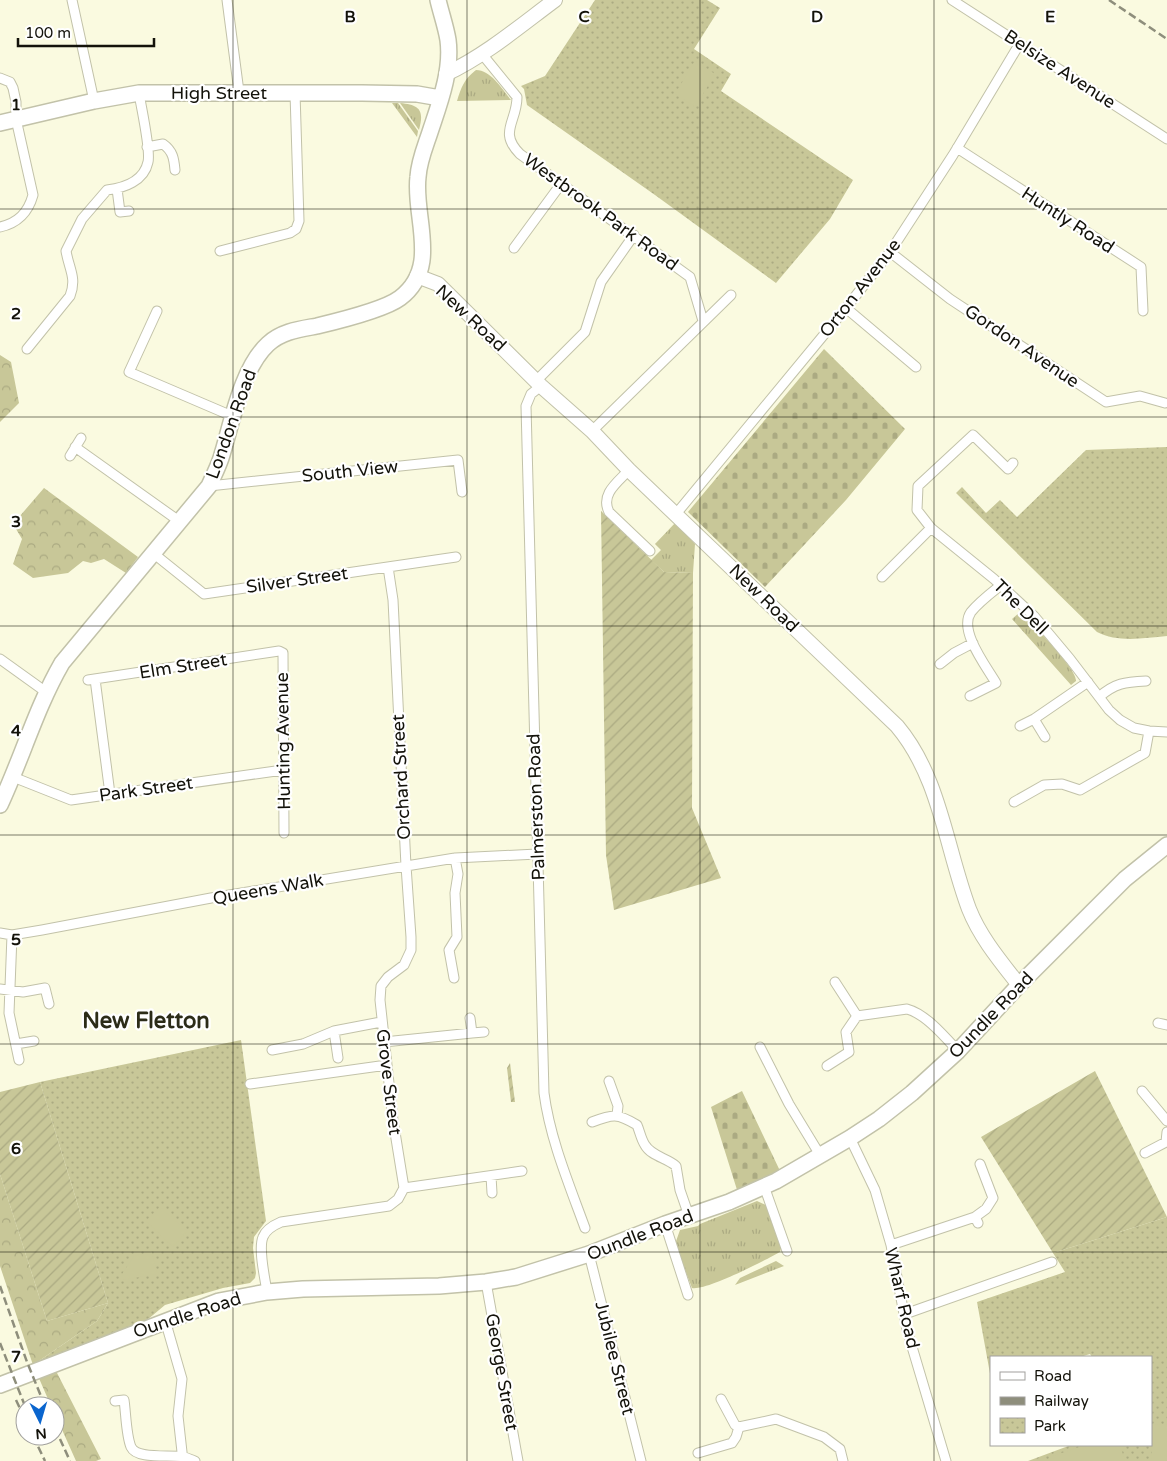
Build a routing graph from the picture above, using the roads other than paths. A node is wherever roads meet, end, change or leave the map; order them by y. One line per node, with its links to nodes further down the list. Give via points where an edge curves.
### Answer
1 (72, 0): 14 (street)
2 (226, 0): 10 (street)
3 (438, 0): 8 (main road, London Road, via 448,41)
4 (555, 0): 7 (street)
5 (952, 0): 6 (street, Belsize Avenue)
6 (1020, 43): 17 (street, Belsize Avenue); 19 (street, Orton Avenue)
7 (482, 54): 8 (street); 21 (street, Westbrook Park Road, via 517,97 510,130 512,146)
8 (446, 74): 13 (main road, London Road)
9 (0, 78): 15 (street, via 10,82 13,88)
10 (239, 92): 11 (main road, High Street); 12 (main road, High Street)
11 (295, 92): 13 (main road, High Street, via 417,94); 27 (street, via 299,221 296,229)
12 (139, 93): 14 (main road, High Street); 18 (street)
13 (440, 98): 29 (main road, London Road, via 417,179 423,250)
14 (94, 101): 15 (main road, High Street)
15 (16, 119): 16 (main road, High Street); 24 (street, via 32,195 24,214 15,222)
16 (0, 123)
17 (1167, 138)
18 (147, 147): 20 (street, via 163,144 170,149); 22 (street, via 149,161 142,175)
19 (957, 148): 28 (street, Orton Avenue); 33 (street, Huntly Road, via 1141,267)
20 (176, 170)
21 (561, 184): 25 (street, Westbrook Park Road); 26 (street)
22 (117, 189): 23 (street, via 120,212); 35 (street, via 107,190 101,195 69,242 66,251 74,287)
23 (129, 210)
24 (0, 227)
25 (634, 235): 34 (street, Westbrook Park Road, via 690,277); 37 (street, Palmerston Road, via 601,282 586,332)
26 (514, 248)
27 (220, 251)
28 (890, 252): 31 (street, Orton Avenue); 38 (street, Gordon Avenue, via 950,299 1106,402 1140,396)
29 (417, 276): 37 (street, New Road, via 438,284); 39 (main road, London Road, via 405,294 392,303 330,323 287,332 269,343 252,364)
30 (731, 295): 34 (street)
31 (846, 308): 36 (street); 48 (street, Orton Avenue)
32 (156, 311): 39 (street, via 129,372)
33 (1143, 311)
34 (703, 321): 40 (street)
35 (27, 350)
36 (916, 368)
37 (539, 383): 40 (street, New Road); 78 (street, Palmerston Road, via 526,406)
38 (1165, 404)
39 (232, 416): 46 (main road, London Road)
40 (592, 431): 45 (street, New Road)
41 (81, 438): 42 (street)
42 (75, 447): 43 (street); 49 (street)
43 (70, 456)
44 (1014, 464): 50 (street, The Dell, via 1008,469 973,435 918,486 918,510)
45 (630, 470): 48 (street, New Road); 51 (street, via 607,494 606,506)
46 (209, 486): 47 (street, South View, via 458,460); 49 (main road, London Road)
47 (462, 492)
48 (676, 514): 86 (street, New Road, via 908,739 937,804 970,910 982,934)
49 (179, 521): 52 (main road, London Road)
50 (931, 528): 55 (street); 56 (street, The Dell)
51 (650, 551)
52 (152, 553): 54 (street, Silver Street, via 204,594); 63 (main road, London Road, via 75,645)
53 (456, 557): 54 (street, Silver Street)
54 (388, 567): 80 (street, Orchard Street, via 393,600)
55 (882, 577)
56 (1001, 585): 57 (street, via 970,613 969,635); 62 (street, The Dell, via 1034,616)
57 (973, 643): 60 (street); 64 (street, via 996,683)
58 (279, 651): 71 (street, Hunting Avenue, via 283,652); 73 (street, Elm Street, via 91,680)
59 (0, 659): 63 (street)
60 (940, 664)
61 (1146, 681): 65 (street, via 1124,682)
62 (1088, 682): 65 (street, The Dell); 66 (street)
63 (46, 692): 72 (main road, London Road)
64 (970, 696)
65 (1099, 697): 68 (street, The Dell, via 1120,720)
66 (1034, 719): 67 (street); 70 (street)
67 (1020, 726)
68 (1149, 732): 69 (street, The Dell); 74 (street, via 1145,753 1080,790 1062,784 1044,786)
69 (1167, 732)
70 (1045, 737)
71 (283, 770): 73 (street, Park Street); 76 (street, Hunting Avenue)
72 (13, 777): 73 (street, Park Street, via 71,800); 75 (main road, London Road)
73 (110, 794)
74 (1014, 802)
75 (0, 805)
76 (284, 833)
77 (1167, 845): 86 (main road, Oundle Road, via 1125,879)
78 (537, 854): 79 (street, Queens Walk); 125 (street, Palmerston Road, via 544,1093 564,1171)
79 (455, 858): 80 (street, Queens Walk); 84 (street, via 458,874 455,893 457,937 449,950)
80 (406, 866): 82 (street, Queens Walk); 83 (street, Orchard Street, via 410,950 404,965)
81 (0, 933): 82 (street, Queens Walk)
82 (12, 934): 87 (street)
83 (388, 977): 92 (street, Grove Street, via 382,986)
84 (454, 978)
85 (835, 982): 90 (street)
86 (1019, 985): 101 (main road, Oundle Road)
87 (4, 989): 88 (street, via 23,992 45,988); 89 (street)
88 (49, 1004)
89 (4, 1009): 98 (street)
90 (856, 1016): 101 (street, via 907,1009 915,1011); 105 (street, via 846,1032 849,1052)
91 (470, 1018): 95 (street)
92 (381, 1022): 93 (street); 97 (street, Grove Street)
93 (334, 1031): 100 (street, via 303,1044); 102 (street)
94 (484, 1032): 95 (street)
95 (472, 1033): 97 (street)
96 (34, 1041): 98 (street)
97 (384, 1042): 104 (street, Grove Street)
98 (16, 1044): 103 (street)
99 (760, 1047): 116 (street)
100 (272, 1050)
101 (958, 1051): 113 (main road, Oundle Road, via 912,1093)
102 (338, 1058)
103 (19, 1060)
104 (387, 1065): 107 (street); 121 (street, Grove Street)
105 (827, 1066)
106 (609, 1081): 109 (street, via 618,1106)
107 (250, 1084)
108 (1142, 1091): 110 (street)
109 (617, 1115): 111 (street); 123 (street, via 637,1125 652,1153 676,1166)
110 (1167, 1121)
111 (592, 1122)
112 (1167, 1132): 114 (street)
113 (850, 1138): 116 (main road, Oundle Road); 126 (street, Wharf Road, via 875,1190)
114 (1166, 1142): 115 (street)
115 (1145, 1153)
116 (820, 1155): 120 (main road, Oundle Road)
117 (980, 1164): 126 (street, via 993,1198 977,1220)
118 (522, 1172): 119 (street)
119 (490, 1176): 121 (street); 122 (street)
120 (764, 1186): 123 (main road, Oundle Road); 127 (street)
121 (404, 1188): 131 (street, via 389,1206 281,1222 269,1228 261,1244)
122 (492, 1193)
123 (689, 1216): 124 (main road, Oundle Road)
124 (665, 1224): 128 (main road, Oundle Road); 132 (street)
125 (585, 1228)
126 (891, 1246): 133 (street, Wharf Road)
127 (787, 1251)
128 (589, 1254): 130 (main road, Oundle Road, via 516,1277); 143 (street, Jubilee Street)
129 (1052, 1262): 133 (street)
130 (486, 1282): 131 (main road, Oundle Road); 142 (street, George Street)
131 (267, 1292): 134 (main road, Oundle Road, via 220,1301)
132 (688, 1295)
133 (905, 1314): 145 (street, Wharf Road)
134 (165, 1320): 135 (main road, Oundle Road); 140 (street, via 182,1379 178,1416)
135 (0, 1385)
136 (722, 1399): 138 (street, via 732,1422)
137 (115, 1401): 140 (street, via 124,1400 129,1439 135,1452)
138 (739, 1427): 139 (street, via 732,1443); 144 (street, via 776,1419 824,1437 840,1449)
139 (698, 1453)
140 (183, 1459): 141 (street)
141 (195, 1461)
142 (518, 1461)
143 (641, 1461)
144 (842, 1461)
145 (946, 1461)

